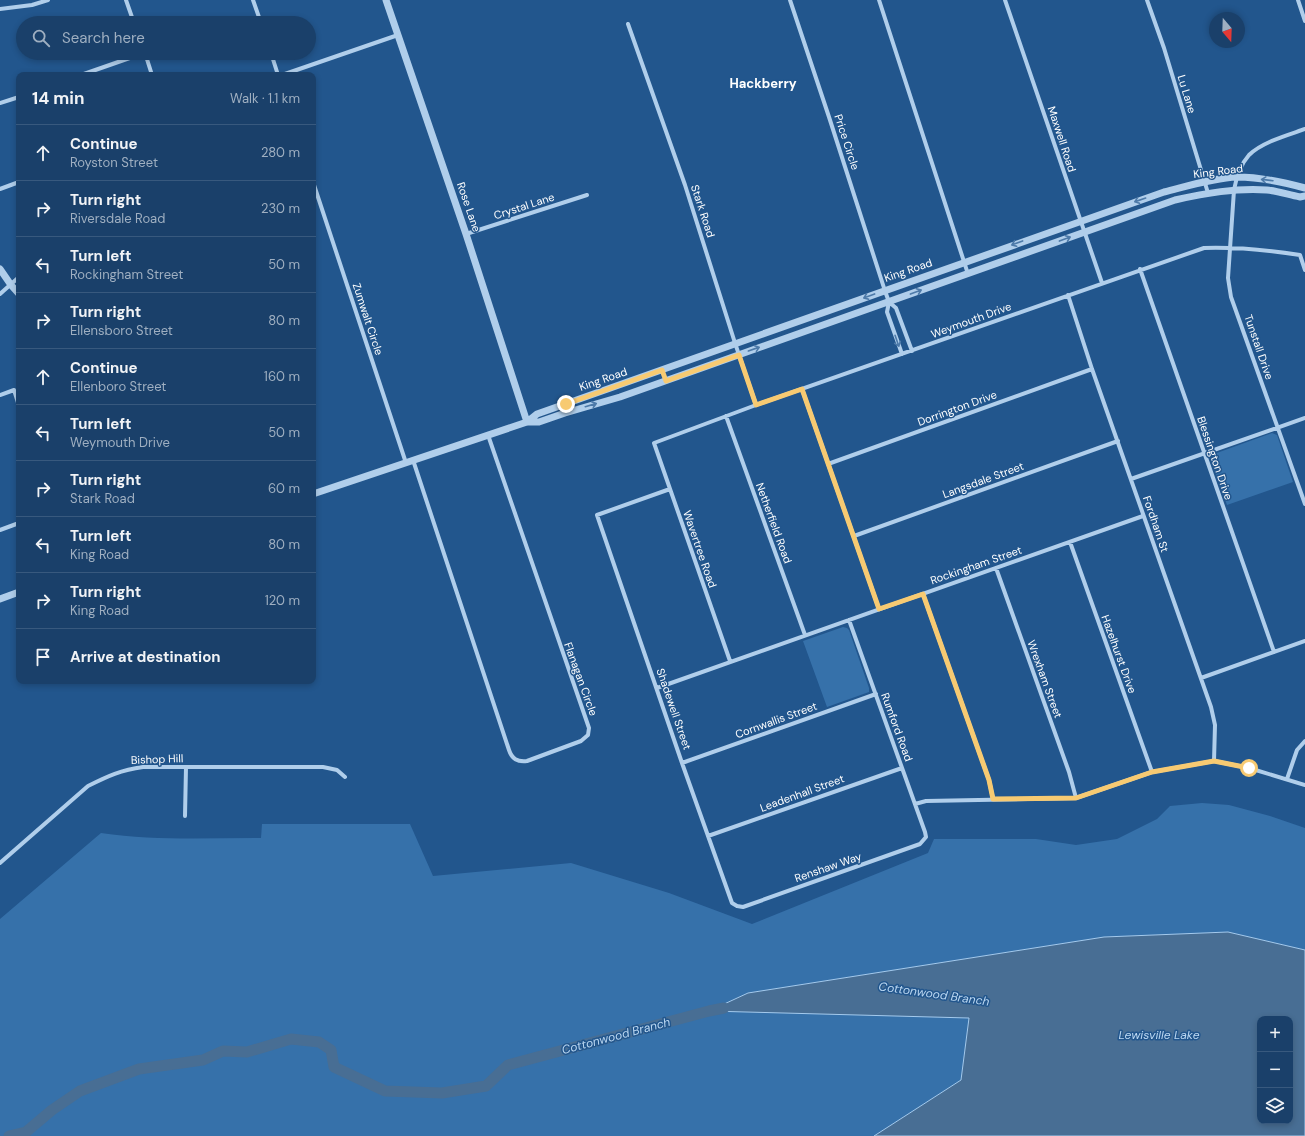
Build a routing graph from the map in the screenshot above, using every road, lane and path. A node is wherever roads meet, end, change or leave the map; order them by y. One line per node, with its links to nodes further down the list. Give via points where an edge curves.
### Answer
1 (48, 0): 10 (street)
2 (126, 0): 11 (street)
3 (253, 0): 12 (street)
4 (386, 0): 15 (street, Rose Lane)
5 (790, 0): 48 (street, Price Circle)
6 (879, 0): 40 (street)
7 (1005, 0): 36 (street, Maxwell Road)
8 (1147, 0): 27 (street, Lu Lane)
9 (1298, 0): 13 (street)
10 (0, 9)
11 (132, 16)
12 (259, 16)
13 (1305, 21)
14 (628, 24): 55 (street, Stark Road, via 685,185)
15 (398, 35): 22 (street); 38 (street, Rose Lane)
16 (124, 60): 19 (street)
17 (147, 60): 20 (street)
18 (273, 60): 21 (street)
19 (90, 72)
20 (151, 72)
21 (277, 72)
22 (291, 72)
23 (16, 98): 24 (street)
24 (0, 104)
25 (1305, 129): 26 (street, Tunstall Drive, via 1281,137 1256,150 1248,156)
26 (1236, 178): 27 (street, King Road); 29 (street, King Road, one-way to 26, via 1267,179); 31 (street, Tunstall Drive)
27 (1205, 182): 33 (street, Lu Lane); 36 (street, King Road, one-way to 36, via 1164,192)
28 (16, 183): 30 (street)
29 (1305, 188)
30 (0, 189)
31 (1234, 190): 33 (street, King Road); 35 (street, King Road, via 1268,190 1300,198); 39 (street, Tunstall Drive)
32 (316, 191): 74 (street, Zumwalt Circle)
33 (1208, 193): 37 (street, King Road, via 1175,200)
34 (587, 194): 38 (street, Crystal Lane)
35 (1305, 196)
36 (1080, 221): 37 (street, Maxwell Road); 40 (street, King Road, one-way to 40)
37 (1084, 232): 44 (street, King Road, one-way to 37); 46 (street, Maxwell Road)
38 (466, 234): 68 (street, Rose Lane)
39 (1230, 247): 42 (street, Weymouth Drive, via 1204,248); 43 (street, Weymouth Drive, via 1300,255); 69 (street, Tunstall Drive, via 1228,278 1231,296)
40 (964, 263): 44 (street); 48 (street, King Road)
41 (0, 269): 47 (street)
42 (1140, 269): 46 (street, Weymouth Drive); 73 (street, Blessington Drive)
43 (1305, 270)
44 (968, 274): 52 (street, King Road, one-way to 44)
45 (16, 280): 47 (street)
46 (1102, 283): 51 (street, Weymouth Drive)
47 (11, 285): 49 (street); 50 (street)
48 (884, 290): 52 (street, Price Circle); 53 (street, King Road, one-way to 53)
49 (16, 291)
50 (0, 294)
51 (1068, 295): 56 (street, Weymouth Drive); 59 (street, Fordham St)
52 (889, 302): 54 (street, King Road); 56 (street, via 896,308); 57 (street, one-way to 57, via 886,312)
53 (840, 306): 54 (street); 55 (street, King Road)
54 (843, 318): 58 (street, King Road, one-way to 54)
55 (735, 343): 58 (street, Stark Road); 60 (street, King Road)
56 (912, 351): 57 (street, Weymouth Drive)
57 (902, 354): 62 (street, Weymouth Drive)
58 (739, 355): 61 (street, King Road); 65 (street, Stark Road)
59 (1092, 369): 71 (street, Fordham St); 75 (street, Dorrington Drive)
60 (662, 370): 61 (street); 68 (street, King Road, via 537,414)
61 (666, 381): 68 (street, King Road, one-way to 61, via 539,422)
62 (802, 389): 65 (street, Weymouth Drive); 75 (street)
63 (0, 395): 64 (street, via 14,390)
64 (16, 396)
65 (756, 405): 66 (street, Weymouth Drive)
66 (726, 416): 72 (street, Weymouth Drive); 91 (street, Netherfield Road)
67 (1305, 418): 69 (street)
68 (527, 422): 70 (street, King Road)
69 (1278, 428): 73 (street); 79 (street, Tunstall Drive)
70 (488, 435): 74 (street, King Road); 74 (street, Flanagan Circle, via 589,728 588,735 581,742 526,761 517,761 509,750)
71 (1118, 441): 76 (street, Fordham St); 83 (street, Langsdale Street)
72 (654, 443): 77 (street, Wavertree Road)
73 (1204, 453): 76 (street); 93 (street, Blessington Drive)
74 (409, 462): 78 (street, King Road)
75 (828, 464): 83 (street)
76 (1131, 479): 80 (street, Fordham St)
77 (670, 489): 94 (street, Wavertree Road); 96 (street, Shadewell Street, via 597,515)
78 (316, 493)
79 (1305, 504)
80 (1143, 516): 84 (street, Rockingham Street); 95 (street, Fordham St)
81 (16, 524): 82 (street)
82 (0, 530)
83 (854, 536): 89 (street)
84 (1070, 542): 85 (street, Rockingham Street); 103 (street, Hazelhurst Drive)
85 (996, 568): 87 (street, Rockingham Street); 107 (street, Wrexham Street)
86 (16, 593): 88 (street)
87 (923, 594): 89 (street, Rockingham Street); 108 (street, via 989,780)
88 (0, 598)
89 (879, 609): 90 (street, Rockingham Street)
90 (849, 620): 91 (street, Rockingham Street); 97 (street, Rumford Road)
91 (805, 636): 94 (street, Rockingham Street)
92 (1305, 641): 93 (street)
93 (1274, 652): 95 (street)
94 (730, 661): 96 (street, Rockingham Street)
95 (1201, 678): 99 (street, Fordham St, via 1213,713)
96 (657, 688): 100 (street, Shadewell Street)
97 (876, 694): 100 (street, Cornwallis Street); 102 (street, Rumford Road)
98 (1305, 741): 105 (street, via 1297,750)
99 (1214, 761): 103 (street); 105 (street)
100 (682, 763): 111 (street, Shadewell Street)
101 (186, 767): 104 (street, Bishop Hill, via 323,767 337,770); 110 (street); 113 (street, Bishop Hill, via 143,767 124,770 98,780)
102 (902, 768): 109 (street, Rumford Road); 111 (street, Leadenhall Street)
103 (1152, 772): 107 (street)
104 (344, 777)
105 (1287, 779): 106 (street)
106 (1305, 785)
107 (1076, 798): 108 (street)
108 (993, 799): 109 (street, via 926,801)
109 (915, 804): 112 (street, Rumford Road, via 925,832)
110 (185, 816)
111 (708, 836): 114 (street, Shadewell Street, via 732,902)
112 (924, 840): 114 (street, Renshaw Way, via 906,850 743,907)
113 (0, 863)
114 (737, 906)

